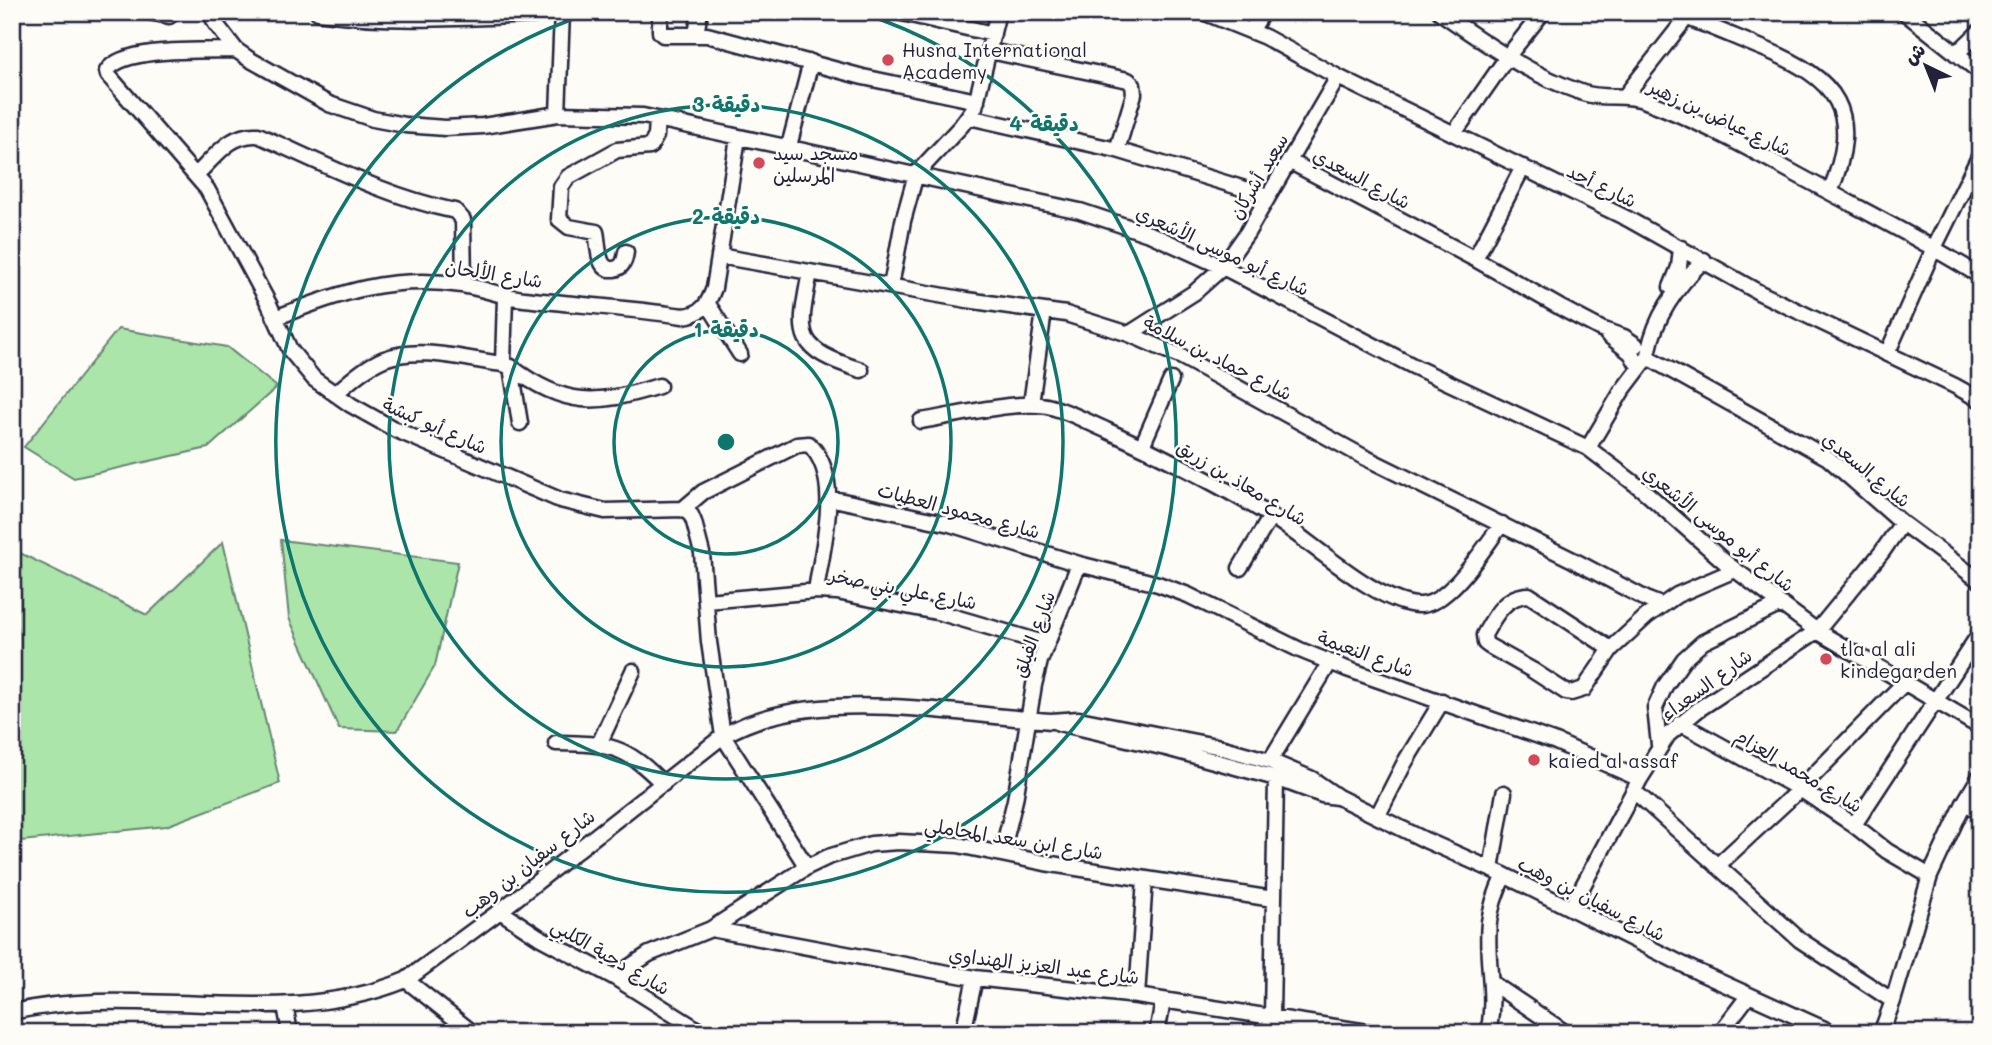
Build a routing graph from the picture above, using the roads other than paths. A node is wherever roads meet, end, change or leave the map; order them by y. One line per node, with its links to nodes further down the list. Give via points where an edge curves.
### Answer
1 (149, 12): 2 (street, via 169,16)
2 (174, 12)
3 (210, 12): 22 (street, شارع أبو موسى الأشعري)
4 (318, 12): 16 (street)
5 (554, 12): 16 (street, via 443,19)
6 (562, 12): 31 (street)
7 (660, 12): 20 (street, via 664,35)
8 (701, 12): 20 (street)
9 (898, 12): 21 (street)
10 (998, 12): 21 (street)
11 (1203, 12): 18 (street, شارع أحد)
12 (1263, 12): 18 (street)
13 (1440, 12): 25 (street, شارع عياض بن زهير)
14 (1543, 12): 25 (street)
15 (1904, 12): 24 (street)
16 (338, 14)
17 (1689, 15): 29 (street); 43 (street, via 1775,53 1827,85 1840,107 1845,131)
18 (1251, 31): 28 (street, شارع أحد)
19 (1980, 31): 24 (street)
20 (696, 34): 26 (street)
21 (993, 34): 23 (street)
22 (236, 50): 31 (street, شارع أبو موسى الأشعري, via 309,94 373,119 446,128); 41 (street, شارع أبو كبشة, via 146,55 119,61 107,71)
23 (990, 51): 30 (street); 37 (street, via 1128,80 1134,94)
24 (1956, 54): 27 (street)
25 (1508, 56): 29 (street, شارع عياض بن زهير, via 1584,93 1602,98); 34 (street)
26 (811, 62): 30 (street); 36 (street)
27 (1980, 72)
28 (1338, 76): 34 (street, شارع أحد); 39 (street, سعيد أشركان)
29 (1625, 96): 43 (street, شارع عياض بن زهير, via 1697,123)
30 (977, 101): 32 (street)
31 (558, 114): 33 (street, شارع أبو موسى الأشعري)
32 (969, 117): 37 (street); 42 (street)
33 (657, 119): 35 (street, شارع أبو موسى الأشعري); 47 (street, via 650,147 611,152 572,173 561,187 559,219 569,227 596,232 604,266 619,267)
34 (1455, 132): 40 (street, شارع أحد)
35 (738, 138): 36 (street, شارع أبو موسى الأشعري); 48 (street)
36 (789, 146): 42 (street, شارع أبو موسى الأشعري)
37 (1117, 150): 44 (street)
38 (1980, 155): 46 (street)
39 (1289, 162): 44 (street, سعيد أشركان); 49 (street, شارع السعدي)
40 (1523, 167): 45 (street, شارع أحد); 49 (street)
41 (197, 174): 54 (street, via 235,138 258,135 369,184 455,211 463,220); 59 (street, شارع أبو كبشة)
42 (916, 174): 51 (street, شارع أبو موسى الأشعري, via 1094,216 1152,235); 55 (street)
43 (1830, 192): 46 (street, شارع عياض بن زهير)
44 (1268, 196): 51 (street, سعيد أشركان)
45 (1681, 248): 50 (street, شارع أحد); 61 (street, via 1676,276 1644,330)
46 (1934, 248): 53 (street, شارع عياض بن زهير); 63 (street)
47 (626, 252)
48 (719, 256): 52 (street, شارع حماد بن سلامة); 57 (street)
49 (1475, 259): 61 (street, شارع السعدي)
50 (1704, 260): 61 (street, via 1664,308); 63 (street, شارع أحد, via 1760,293)
51 (1223, 267): 60 (street, سعيد أشركان, via 1195,292); 74 (street, شارع أبو موسى الأشعري, via 1415,368)
52 (810, 272): 55 (street, شارع حماد بن سلامة); 65 (street, via 803,316 805,337 822,356)
53 (1980, 276)
54 (464, 285): 56 (street, شارع الألحان); 59 (street, شارع الألحان, via 367,286)
55 (891, 286): 58 (street, شارع حماد بن سلامة)
56 (505, 297): 57 (street, شارع الألحان, via 683,316 699,313); 64 (street)
57 (708, 304): 62 (street)
58 (1044, 311): 60 (street, شارع حماد بن سلامة); 70 (street)
59 (275, 318): 68 (street, شارع أبو كبشة, via 299,364)
60 (1129, 334): 79 (street, شارع حماد بن سلامة, via 1182,357 1362,456)
61 (1640, 352): 74 (street); 78 (street, شارع السعدي, via 1828,458)
62 (740, 354)
63 (1887, 354): 69 (street, شارع أحد)
64 (507, 366): 67 (street, via 573,399 625,397); 68 (street, via 435,355 399,355 370,366); 72 (street)
65 (861, 370)
66 (1171, 380): 73 (street)
67 (659, 386)
68 (335, 394): 76 (street, شارع أبو كبشة, via 394,429 561,500 605,511)
69 (1980, 400)
70 (1031, 404): 71 (street, شارع معاذ بن زريق); 73 (street, شارع معاذ بن زريق, via 1058,409)
71 (921, 421)
72 (520, 422)
73 (1142, 446): 77 (street, شارع معاذ بن زريق)
74 (1588, 448): 82 (street, شارع أبو موسى الأشعري)
75 (829, 498): 76 (street, via 825,468 805,443 703,492); 80 (street, شارع محمود العطيات, via 950,524); 84 (street)
76 (683, 509): 85 (street, via 699,537)
77 (1271, 516): 79 (street, شارع معاذ بن زريق, via 1377,590 1419,605 1448,592); 81 (street)
78 (1902, 523): 83 (street, شارع السعدي); 88 (street, شارع السعداء)
79 (1502, 524): 87 (street, شارع حماد بن سلامة)
80 (1079, 564): 90 (street, شارع الفيلق); 92 (street, شارع النعيمة, via 1188,595)
81 (1240, 568)
82 (1735, 569): 86 (street, شارع أبو موسى الأشعري); 87 (street)
83 (1980, 580)
84 (816, 591): 85 (street, شارع علي بني صخر); 90 (street, شارع علي بني صخر, via 933,611)
85 (707, 601): 101 (street)
86 (1781, 604): 88 (street, شارع أبو موسى الأشعري); 104 (street, via 1703,642 1685,659 1655,708)
87 (1661, 605): 91 (street)
88 (1817, 631): 94 (street, شارع أبو موسى الأشعري); 99 (street, شارع السعداء)
89 (1980, 633): 95 (street)
90 (1047, 644): 97 (street, شارع الفيلق)
91 (1611, 649): 91 (street, via 1529,595 1510,599 1483,635 1489,646 1571,693 1584,689)
92 (1330, 662): 96 (street, شارع النعيمة); 105 (street)
93 (633, 671): 103 (street)
94 (1905, 682): 95 (street, شارع أبو موسى الأشعري); 110 (street)
95 (1937, 701): 100 (street, شارع أبو موسى الأشعري); 116 (street)
96 (1442, 702): 109 (street, شارع النعيمة, via 1556,742); 115 (street)
97 (1028, 719): 98 (street, شارع سفيان بن وهب); 101 (street, شارع سفيان بن وهب, via 836,707 775,714); 117 (street, شارع الفيلق)
98 (1051, 721): 105 (street, شارع سفيان بن وهب, via 1079,719); 107 (street, شارع سفيان بن وهب)
99 (1680, 723): 104 (street, شارع السعداء); 110 (street, شارع محمد العزام)
100 (1980, 727)
101 (723, 736): 108 (street, شارع سفيان بن وهب); 119 (street)
102 (556, 743): 103 (street)
103 (599, 744): 108 (street, via 626,752)
104 (1659, 746): 109 (street, شارع السعداء)
105 (1270, 761): 112 (street, شارع سفيان بن وهب, via 1312,779)
106 (1980, 776): 113 (street)
107 (1276, 778): 112 (street, شارع سفيان بن وهب); 123 (street)
108 (663, 783): 125 (street, شارع سفيان بن وهب)
109 (1637, 785): 118 (street, شارع النعيمة); 124 (street, شارع السعداء)
110 (1800, 789): 116 (street, شارع محمد العزام); 118 (street)
111 (1504, 793): 120 (street)
112 (1338, 797): 115 (street, شارع سفيان بن وهب)
113 (1964, 803): 114 (street); 121 (street)
114 (1980, 811)
115 (1378, 815): 120 (street, شارع سفيان بن وهب)
116 (1854, 825): 121 (street, شارع محمد العزام)
117 (1002, 853): 119 (street, شارع ابن سعد المحاملي, via 900,842 849,849); 122 (street, شارع ابن سعد المحاملي)
118 (1717, 866): 135 (street, شارع النعيمة, via 1800,940)
119 (807, 867): 126 (street, شارع ابن سعد المحاملي)
120 (1497, 872): 124 (street, شارع سفيان بن وهب); 130 (street, via 1489,921)
121 (1930, 876): 135 (street)
122 (1145, 879): 123 (street, شارع ابن سعد المحاملي); 132 (street)
123 (1273, 899): 137 (street)
124 (1571, 908): 131 (street, شارع سفيان بن وهب)
125 (500, 911): 127 (street, شارع دحية الكلبي); 129 (street, شارع سفيان بن وهب)
126 (711, 929): 127 (street, شارع ابن سعد المحاملي, via 649,954); 128 (street, شارع عبد العزيز الهنداوي)
127 (614, 977): 138 (street, شارع دحية الكلبي)
128 (975, 978): 132 (street, شارع عبد العزيز الهنداوي); 143 (street)
129 (406, 980): 134 (street, شارع سفيان بن وهب, via 361,994); 141 (street)
130 (1492, 983): 146 (street); 147 (street)
131 (1749, 995): 139 (street, شارع سفيان بن وهب); 148 (street)
132 (1137, 996): 133 (street, شارع عبد العزيز الهنداوي)
133 (1163, 1001): 137 (street, شارع عبد العزيز الهنداوي); 144 (street)
134 (285, 1005): 136 (street, شارع سفيان بن وهب, via 77,1003); 140 (street)
135 (1892, 1005): 150 (street); 151 (street)
136 (12, 1012)
137 (1272, 1017): 145 (street, شارع عبد العزيز الهنداوي)
138 (687, 1027): 142 (street, شارع دحية الكلبي)
139 (1832, 1032): 149 (street, شارع سفيان بن وهب)
140 (290, 1033)
141 (473, 1033)
142 (703, 1033)
143 (963, 1033)
144 (1157, 1033)
145 (1374, 1033)
146 (1488, 1033)
147 (1566, 1033)
148 (1720, 1033)
149 (1846, 1033)
150 (1881, 1033)
151 (1891, 1033)

